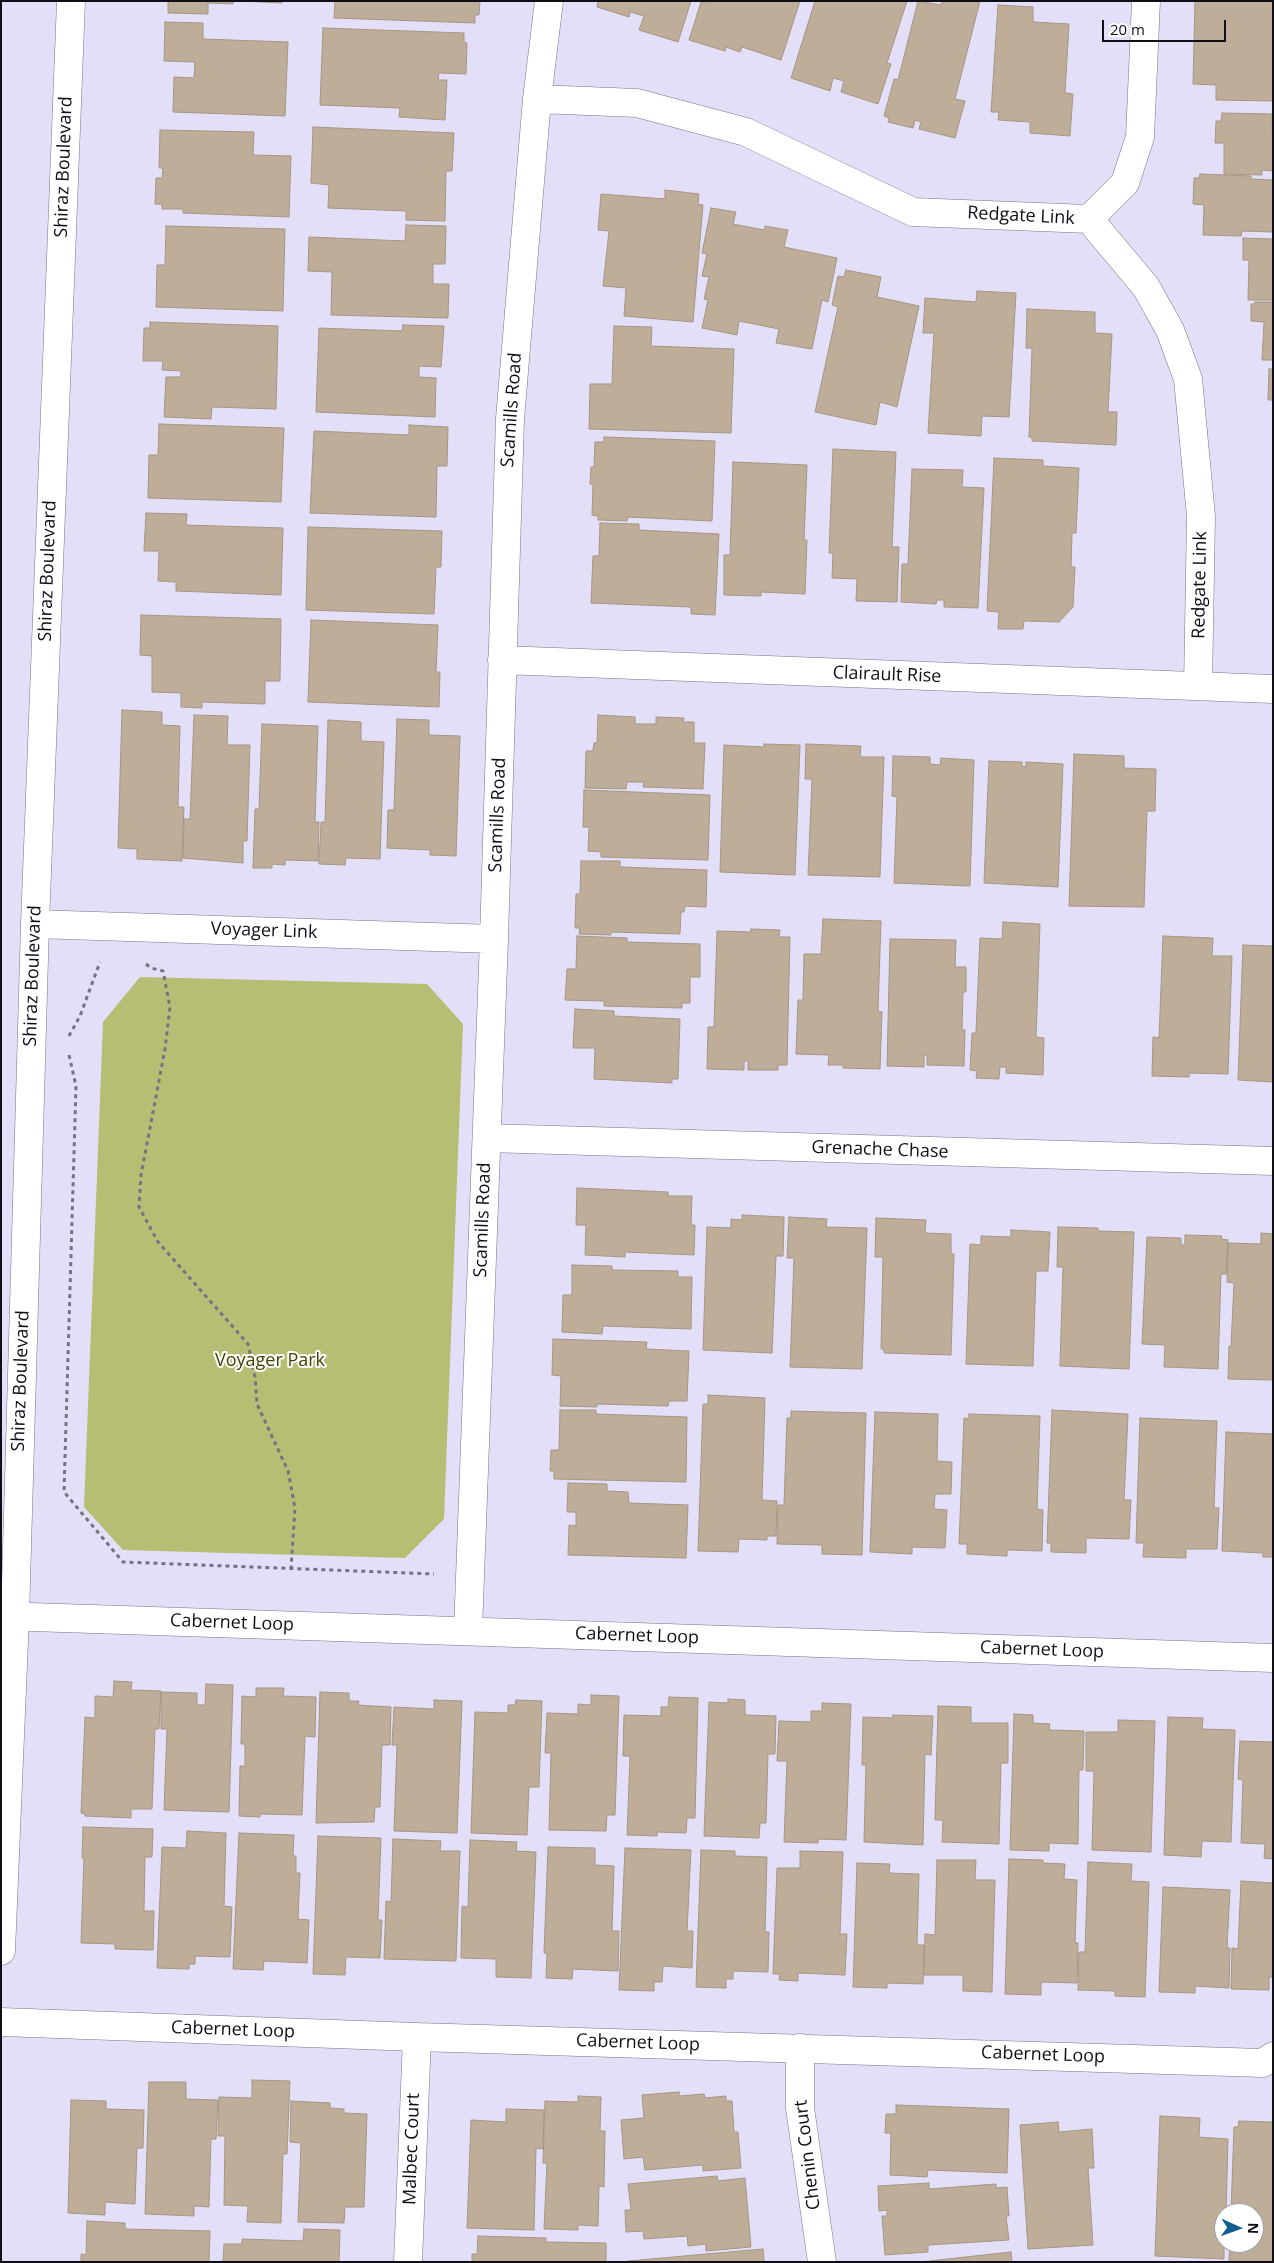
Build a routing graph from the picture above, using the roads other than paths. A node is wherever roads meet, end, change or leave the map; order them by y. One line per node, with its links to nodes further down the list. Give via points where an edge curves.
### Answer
1 (71, 1): 9 (street, Shiraz Boulevard)
2 (549, 1): 4 (street, Scamills Road)
3 (1146, 1): 5 (street, via 1140,138 1125,183)
4 (536, 99): 5 (street, Redgate Link, via 636,103 746,132 913,212); 6 (street, Scamills Road, via 510,419)
5 (1089, 219): 7 (street, Redgate Link, via 1146,287 1170,330 1188,379 1201,516)
6 (502, 660): 7 (street, Clairault Rise); 10 (street, Scamills Road)
7 (1198, 686): 8 (street, Clairault Rise)
8 (1273, 689)
9 (35, 924): 10 (street, Voyager Link); 13 (street, Shiraz Boulevard)
10 (494, 939): 11 (street, Scamills Road)
11 (486, 1138): 12 (street, Grenache Chase); 14 (street, Scamills Road)
12 (1273, 1161)
13 (8, 1616): 14 (street, Cabernet Loop); 16 (street, Shiraz Boulevard)
14 (468, 1630): 15 (street, Cabernet Loop)
15 (1273, 1658)
16 (1, 1951)
17 (1, 2022): 18 (street, Cabernet Loop)
18 (417, 2037): 19 (street, Cabernet Loop); 21 (street, Malbec Court)
19 (800, 2048): 20 (street, Cabernet Loop, via 1263,2062); 22 (street, Chenin Court, via 800,2108)
20 (1273, 2056)
21 (408, 2262)
22 (822, 2262)

